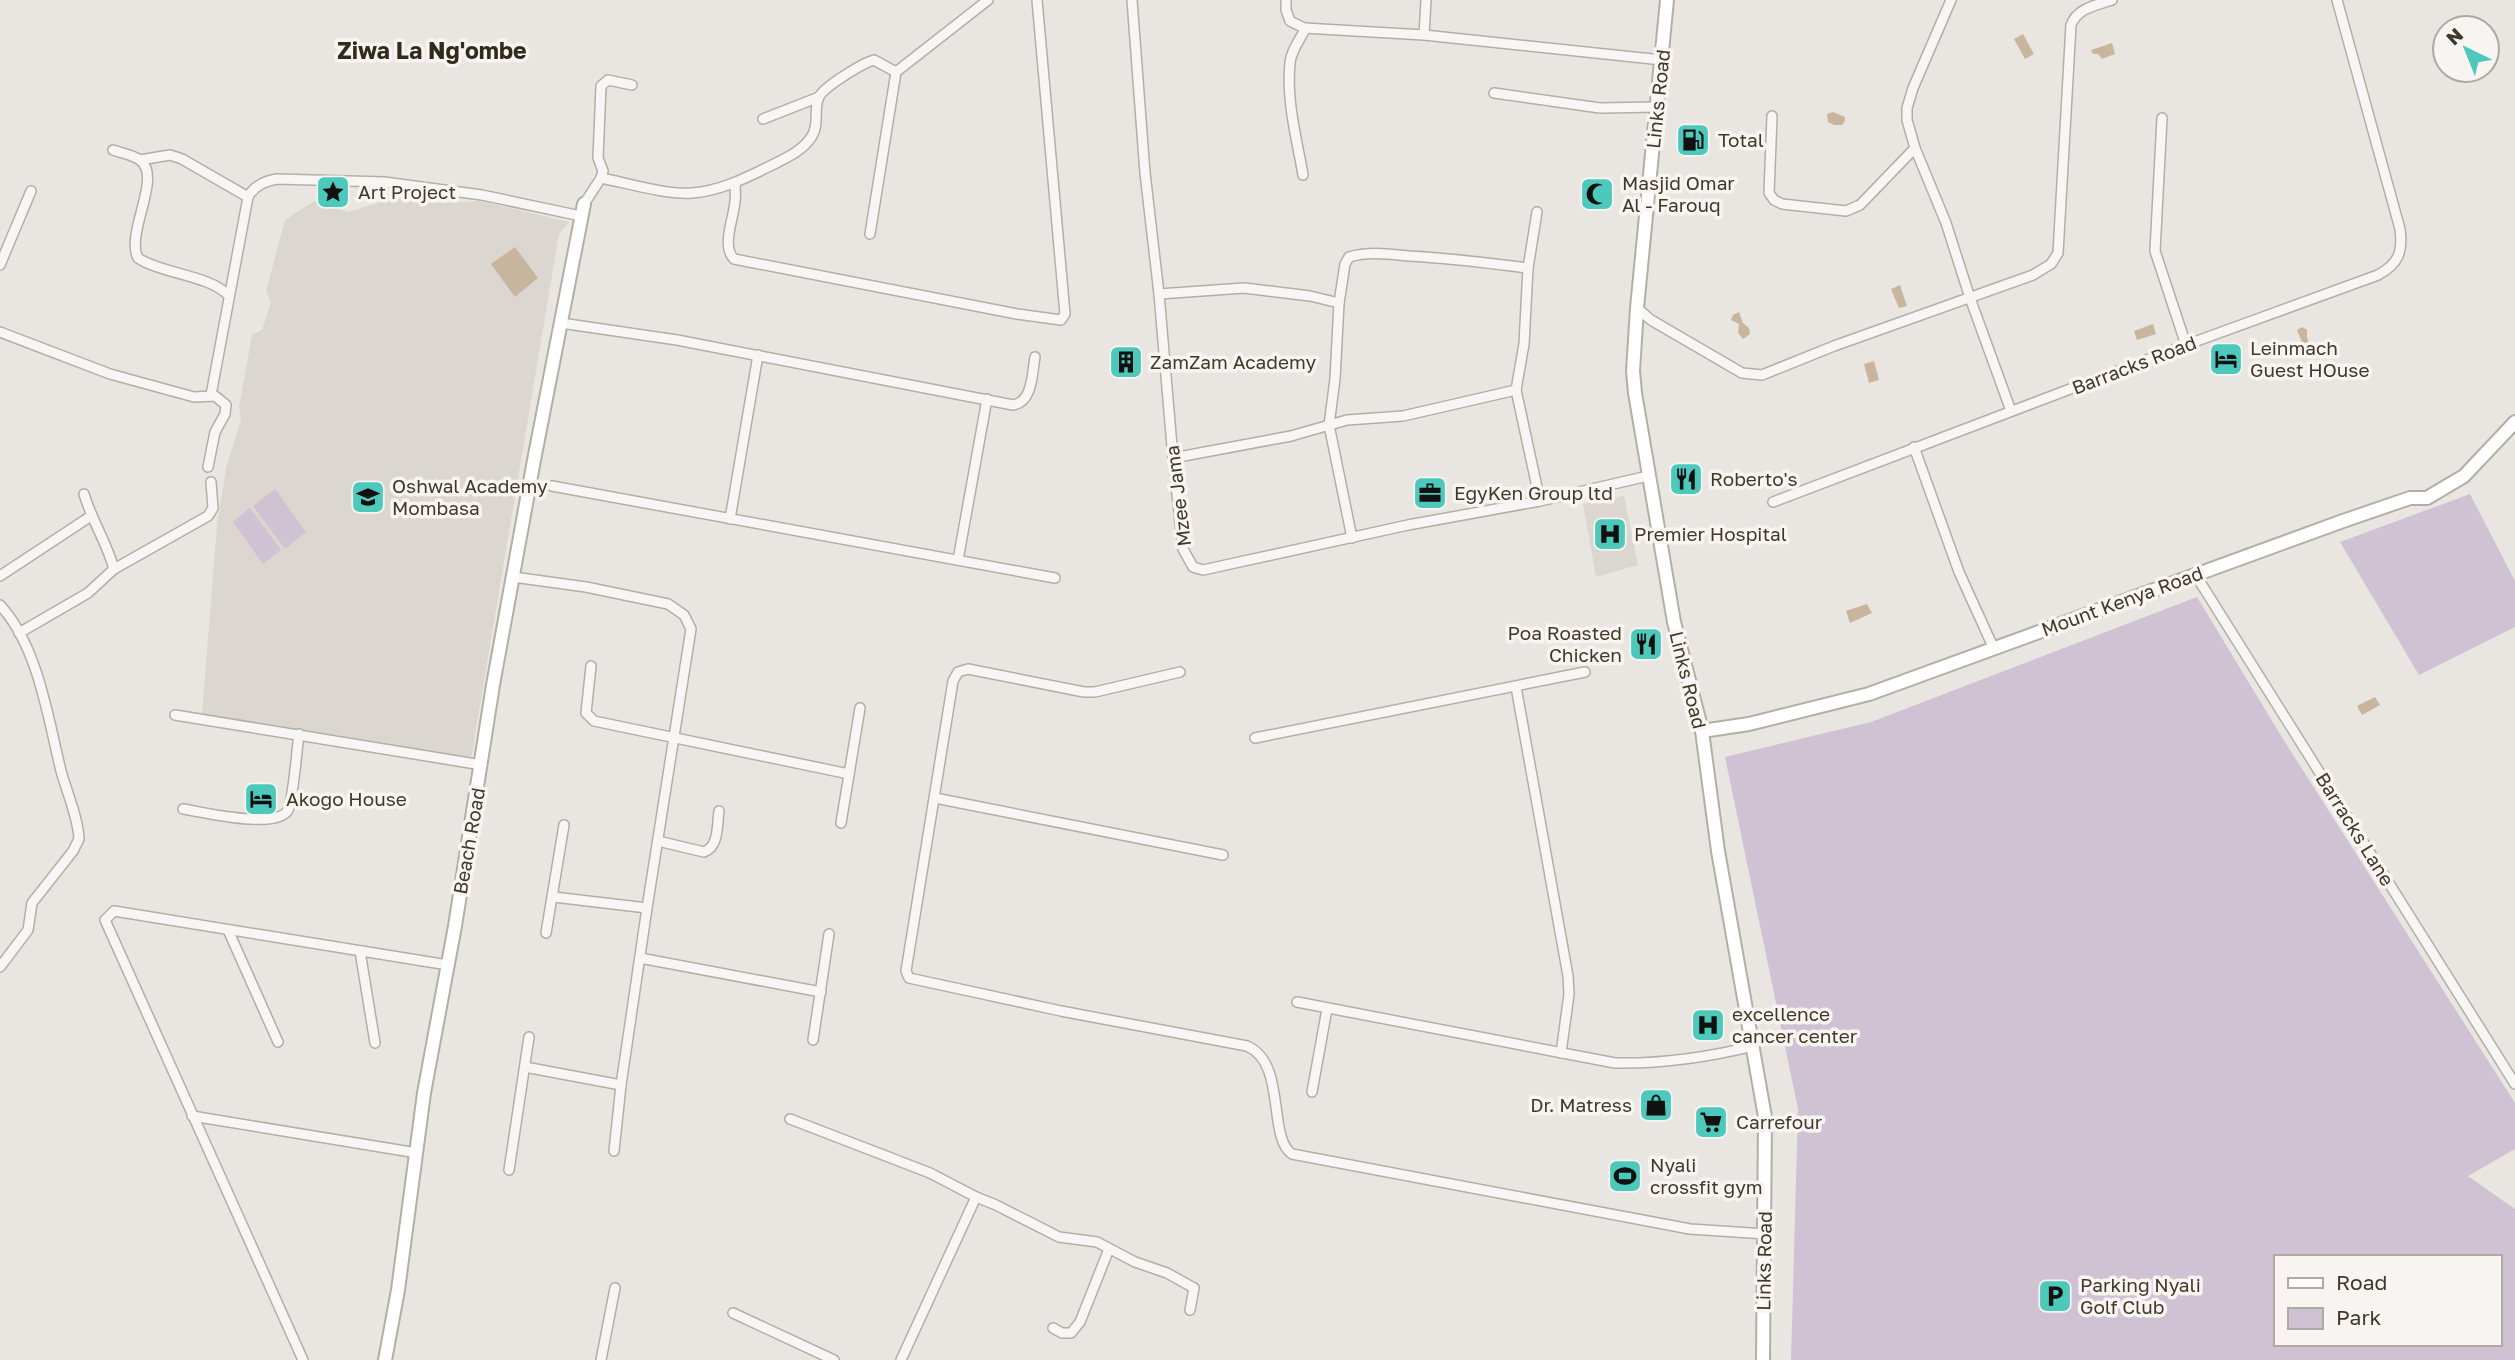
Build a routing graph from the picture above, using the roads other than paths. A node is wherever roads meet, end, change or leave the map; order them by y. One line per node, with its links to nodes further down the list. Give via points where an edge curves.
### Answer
1 (988, 0): 13 (street)
2 (1037, 0): 26 (street, via 1062,266 1065,314 1061,320 734,259 728,244)
3 (1132, 0): 34 (street, Mzee Jama)
4 (1286, 0): 10 (street, via 1290,21)
5 (1426, 0): 11 (street)
6 (1667, 0): 12 (main road, Links Road)
7 (1951, 0): 21 (street, via 1909,100 1907,120)
8 (2112, 0): 36 (street, via 2081,12 2071,25 2058,253 2033,275)
9 (2337, 0): 41 (street, Barracks Road, via 2400,229 2400,254 2392,267 2378,275)
10 (1306, 28): 11 (street); 24 (street, via 1289,62)
11 (1424, 35): 12 (street)
12 (1662, 60): 17 (main road, Links Road)
13 (897, 72): 16 (street, via 878,60 869,61); 31 (street)
14 (632, 85): 25 (street, via 608,80 601,86)
15 (1494, 93): 17 (street, via 1600,107)
16 (819, 97): 20 (street); 26 (street, via 816,128 807,142 790,157)
17 (1657, 107): 38 (main road, Links Road)
18 (1772, 116): 21 (street, via 1769,194 1783,204 1854,208)
19 (2162, 118): 41 (street, via 2155,251)
20 (763, 119)
21 (1915, 148): 36 (street)
22 (113, 150): 23 (street)
23 (140, 160): 28 (street, via 170,155 182,159); 35 (street, via 148,181 134,241 138,258 215,284)
24 (1303, 175)
25 (601, 178): 26 (street, via 679,193); 29 (street)
26 (735, 183)
27 (31, 191): 32 (street)
28 (247, 197): 29 (street, via 263,182 277,178 384,182); 35 (street)
29 (583, 210): 39 (main road, Beach Road)
30 (1537, 212): 33 (street)
31 (870, 234)
32 (0, 265)
33 (1528, 268): 37 (street, via 1357,254 1345,264); 44 (street)
34 (1159, 294): 37 (street, via 1244,288); 51 (street, Mzee Jama)
35 (228, 295): 45 (street)
36 (1970, 298): 38 (street, via 1753,376); 47 (street)
37 (1339, 303): 49 (street)
38 (1637, 309): 53 (main road, Links Road, via 1634,393)
39 (561, 323): 42 (street); 66 (main road, Beach Road)
40 (0, 332): 45 (street, via 110,374 194,397)
41 (2186, 345): 47 (street, Barracks Road)
42 (758, 355): 46 (street); 60 (street)
43 (1035, 356): 46 (street, via 1024,401 1013,405)
44 (1516, 390): 49 (street, via 1403,416); 57 (street)
45 (211, 395): 52 (street, via 224,401 226,410 215,432)
46 (987, 399): 62 (street)
47 (2011, 411): 50 (street, Barracks Road)
48 (2515, 422): 64 (main road, Mount Kenya Road, via 2464,476 2427,498 2410,498)
49 (1329, 425): 51 (street); 61 (street)
50 (1914, 447): 58 (street, Barracks Road); 70 (street, via 1959,572)
51 (1173, 458): 61 (street, Mzee Jama, via 1183,550 1198,570)
52 (208, 467)
53 (1648, 476): 57 (street, Mzee Jama); 77 (main road, Links Road, via 1674,622)
54 (212, 482): 63 (street, via 213,508 208,516)
55 (552, 486): 60 (street)
56 (84, 494): 59 (street)
57 (1540, 501): 61 (street, Mzee Jama)
58 (1773, 502)
59 (91, 516): 63 (street); 65 (street)
60 (730, 519): 62 (street)
61 (1352, 538)
62 (958, 560): 67 (street)
63 (114, 569): 69 (street, via 88,593)
64 (2195, 574): 70 (main road, Mount Kenya Road); 109 (street, Barracks Lane)
65 (0, 576)
66 (513, 577): 79 (street, via 654,601 684,615 692,634); 81 (main road, Beach Road)
67 (1055, 578)
68 (0, 605): 69 (street)
69 (19, 633): 98 (street, via 48,713 79,839 32,903 28,930)
70 (1994, 649): 77 (main road, Mount Kenya Road, via 1869,694)
71 (591, 666): 79 (street, via 586,706 590,719)
72 (1585, 672): 74 (street)
73 (1180, 673): 83 (street, via 1084,692 962,670 953,681)
74 (1516, 687): 80 (street); 107 (street, via 1569,975)
75 (860, 708): 82 (street)
76 (175, 715): 78 (street)
77 (1702, 731): 106 (main road, Links Road, via 1717,851)
78 (299, 734): 81 (street); 84 (street, via 289,807 281,817 262,820)
79 (674, 738): 82 (street); 88 (street)
80 (1255, 738)
81 (482, 765): 97 (main road, Beach Road)
82 (849, 774): 86 (street)
83 (935, 798): 89 (street); 118 (street, via 906,971 911,979 1256,1050 1269,1073 1283,1140 1292,1154 1689,1229)
84 (183, 809)
85 (719, 811): 88 (street, via 714,846 709,851)
86 (841, 823)
87 (564, 825): 90 (street)
88 (657, 842): 91 (street)
89 (1223, 855)
90 (554, 897): 91 (street); 93 (street)
91 (647, 908): 96 (street)
92 (228, 930): 95 (street); 104 (street); 112 (street, via 114,911 105,919)
93 (546, 933)
94 (829, 934): 99 (street)
95 (360, 951): 97 (street); 105 (street)
96 (640, 958): 99 (street); 110 (street)
97 (448, 965): 115 (main road, Beach Road)
98 (0, 967)
99 (821, 992): 103 (street)
100 (1297, 1002): 101 (street)
101 (1327, 1009): 107 (street); 111 (street)
102 (529, 1037): 108 (street)
103 (813, 1040)
104 (278, 1042)
105 (375, 1043)
106 (1754, 1046): 107 (street, via 1645,1063 1615,1063); 118 (main road, Links Road, via 1765,1117)
107 (1561, 1053)
108 (525, 1067): 110 (street); 116 (street)
109 (2515, 1084)
110 (621, 1085): 114 (street)
111 (1312, 1092)
112 (192, 1116): 115 (street); 124 (street)
113 (790, 1119): 117 (street, via 930,1173)
114 (614, 1151)
115 (417, 1153): 125 (main road, Beach Road)
116 (509, 1170)
117 (976, 1197): 119 (street, via 1059,1237 1097,1242); 128 (street)
118 (1766, 1234): 129 (main road, Links Road)
119 (1109, 1249): 121 (street, via 1194,1288); 123 (street, via 1080,1322 1071,1333)
120 (615, 1288): 126 (street)
121 (1190, 1310)
122 (733, 1313): 127 (street)
123 (1053, 1328)
124 (303, 1360)
125 (385, 1360)
126 (601, 1360)
127 (834, 1360)
128 (901, 1360)
129 (1763, 1360)

